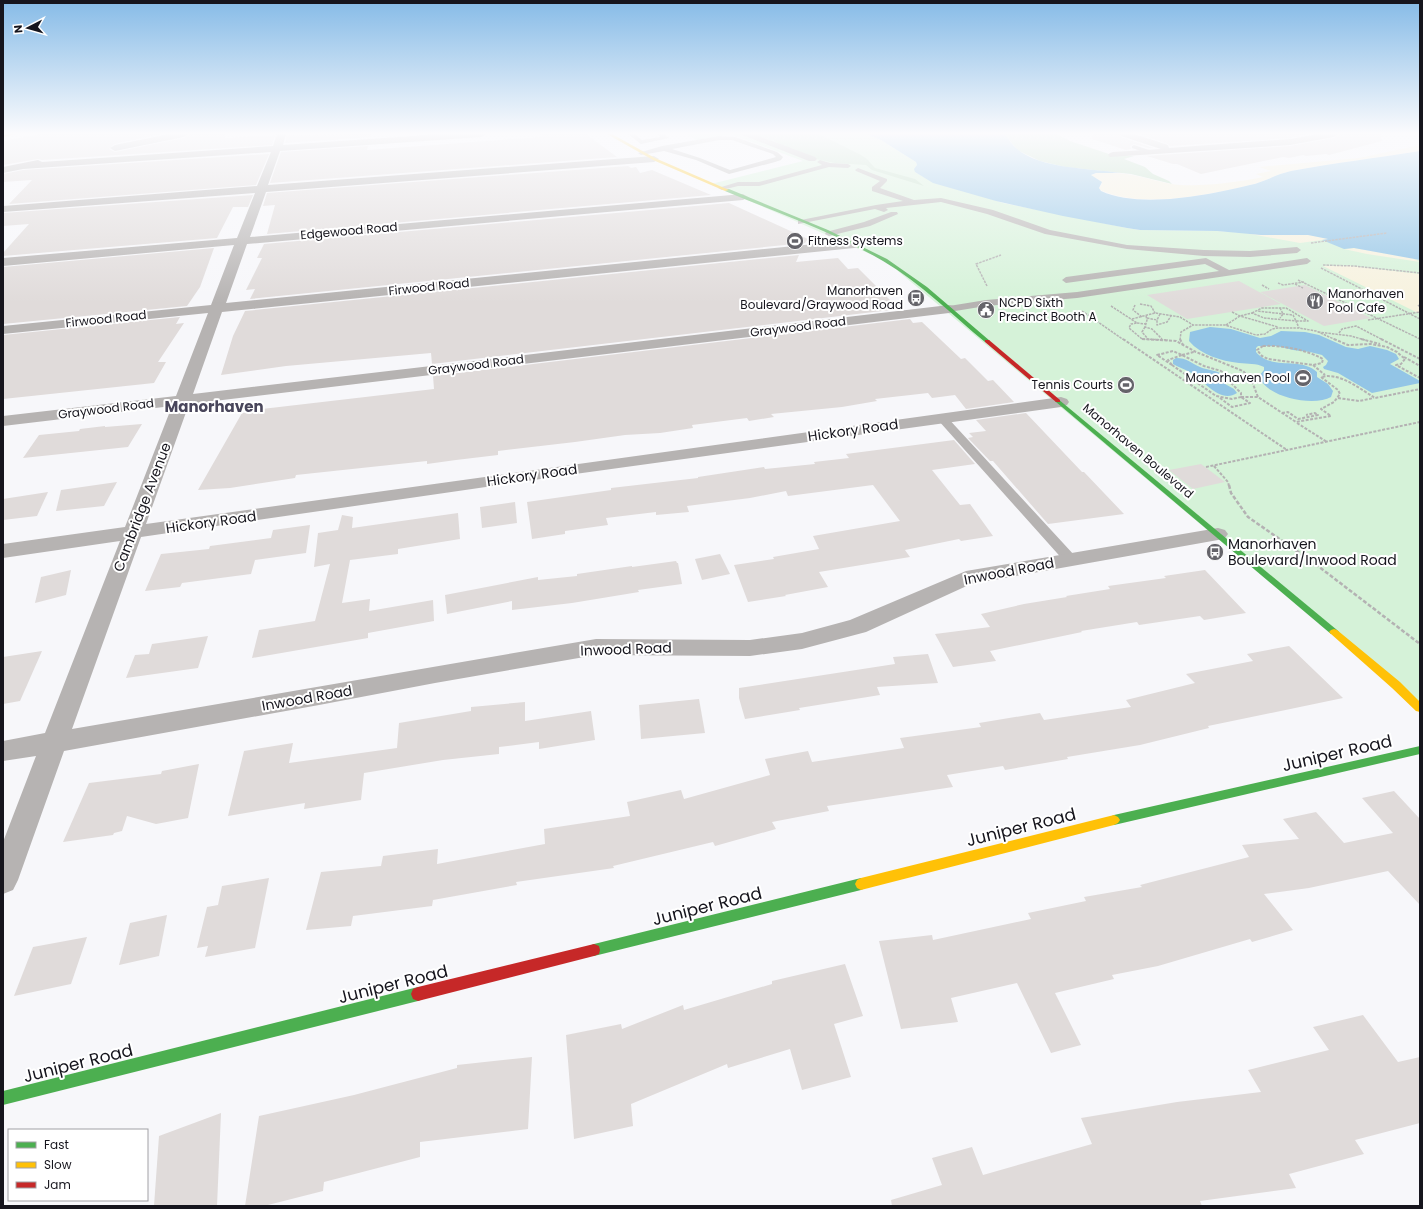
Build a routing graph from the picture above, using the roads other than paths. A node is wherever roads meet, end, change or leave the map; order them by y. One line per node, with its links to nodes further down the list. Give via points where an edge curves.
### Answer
1 (243, 190): 8 (street)
2 (260, 190): 11 (street, Cambridge Avenue)
3 (728, 190): 5 (street, Manorhaven Boulevard)
4 (881, 190): 6 (lane)
5 (743, 197): 9 (street, Manorhaven Boulevard); 11 (street, Edgewood Road)
6 (912, 202): 7 (lane); 14 (lane, via 942,200 990,212 1048,232 1127,247)
7 (876, 207): 9 (lane); 10 (lane, via 894,214)
8 (3, 209)
9 (801, 222): 10 (street, Manorhaven Boulevard)
10 (829, 234): 12 (street, Manorhaven Boulevard)
11 (242, 241): 16 (street, Edgewood Road); 20 (street, Cambridge Avenue)
12 (854, 244): 20 (street, Firwood Road); 21 (street, Manorhaven Boulevard, via 886,261)
13 (1297, 250): 14 (lane)
14 (1250, 254): 15 (lane)
15 (1206, 261): 18 (lane); 19 (lane, via 1066,280)
16 (3, 262)
17 (1311, 263): 18 (lane)
18 (1228, 273): 19 (lane)
19 (1073, 295): 21 (lane)
20 (217, 308): 22 (street, Firwood Road); 23 (street, Cambridge Avenue)
21 (949, 309): 23 (street, Graywood Road); 24 (street, Manorhaven Boulevard)
22 (3, 330)
23 (182, 400): 26 (street, Graywood Road); 27 (street, Cambridge Avenue)
24 (1061, 402): 25 (street, Hickory Road); 28 (street, Manorhaven Boulevard)
25 (942, 418): 27 (street, Hickory Road, via 575,468); 30 (lane)
26 (3, 421)
27 (132, 533): 29 (street, Hickory Road); 32 (street, Cambridge Avenue)
28 (1218, 534): 30 (street, Inwood Road); 31 (street, Manorhaven Boulevard)
29 (3, 552)
30 (1070, 559): 32 (street, Inwood Road, via 966,578 858,626 802,641 750,648 596,647)
31 (1420, 708)
32 (54, 742): 34 (street, Inwood Road); 35 (street, Cambridge Avenue)
33 (1420, 750): 36 (street, Juniper Road, via 1188,802)
34 (3, 751)
35 (3, 880)
36 (3, 1098)

